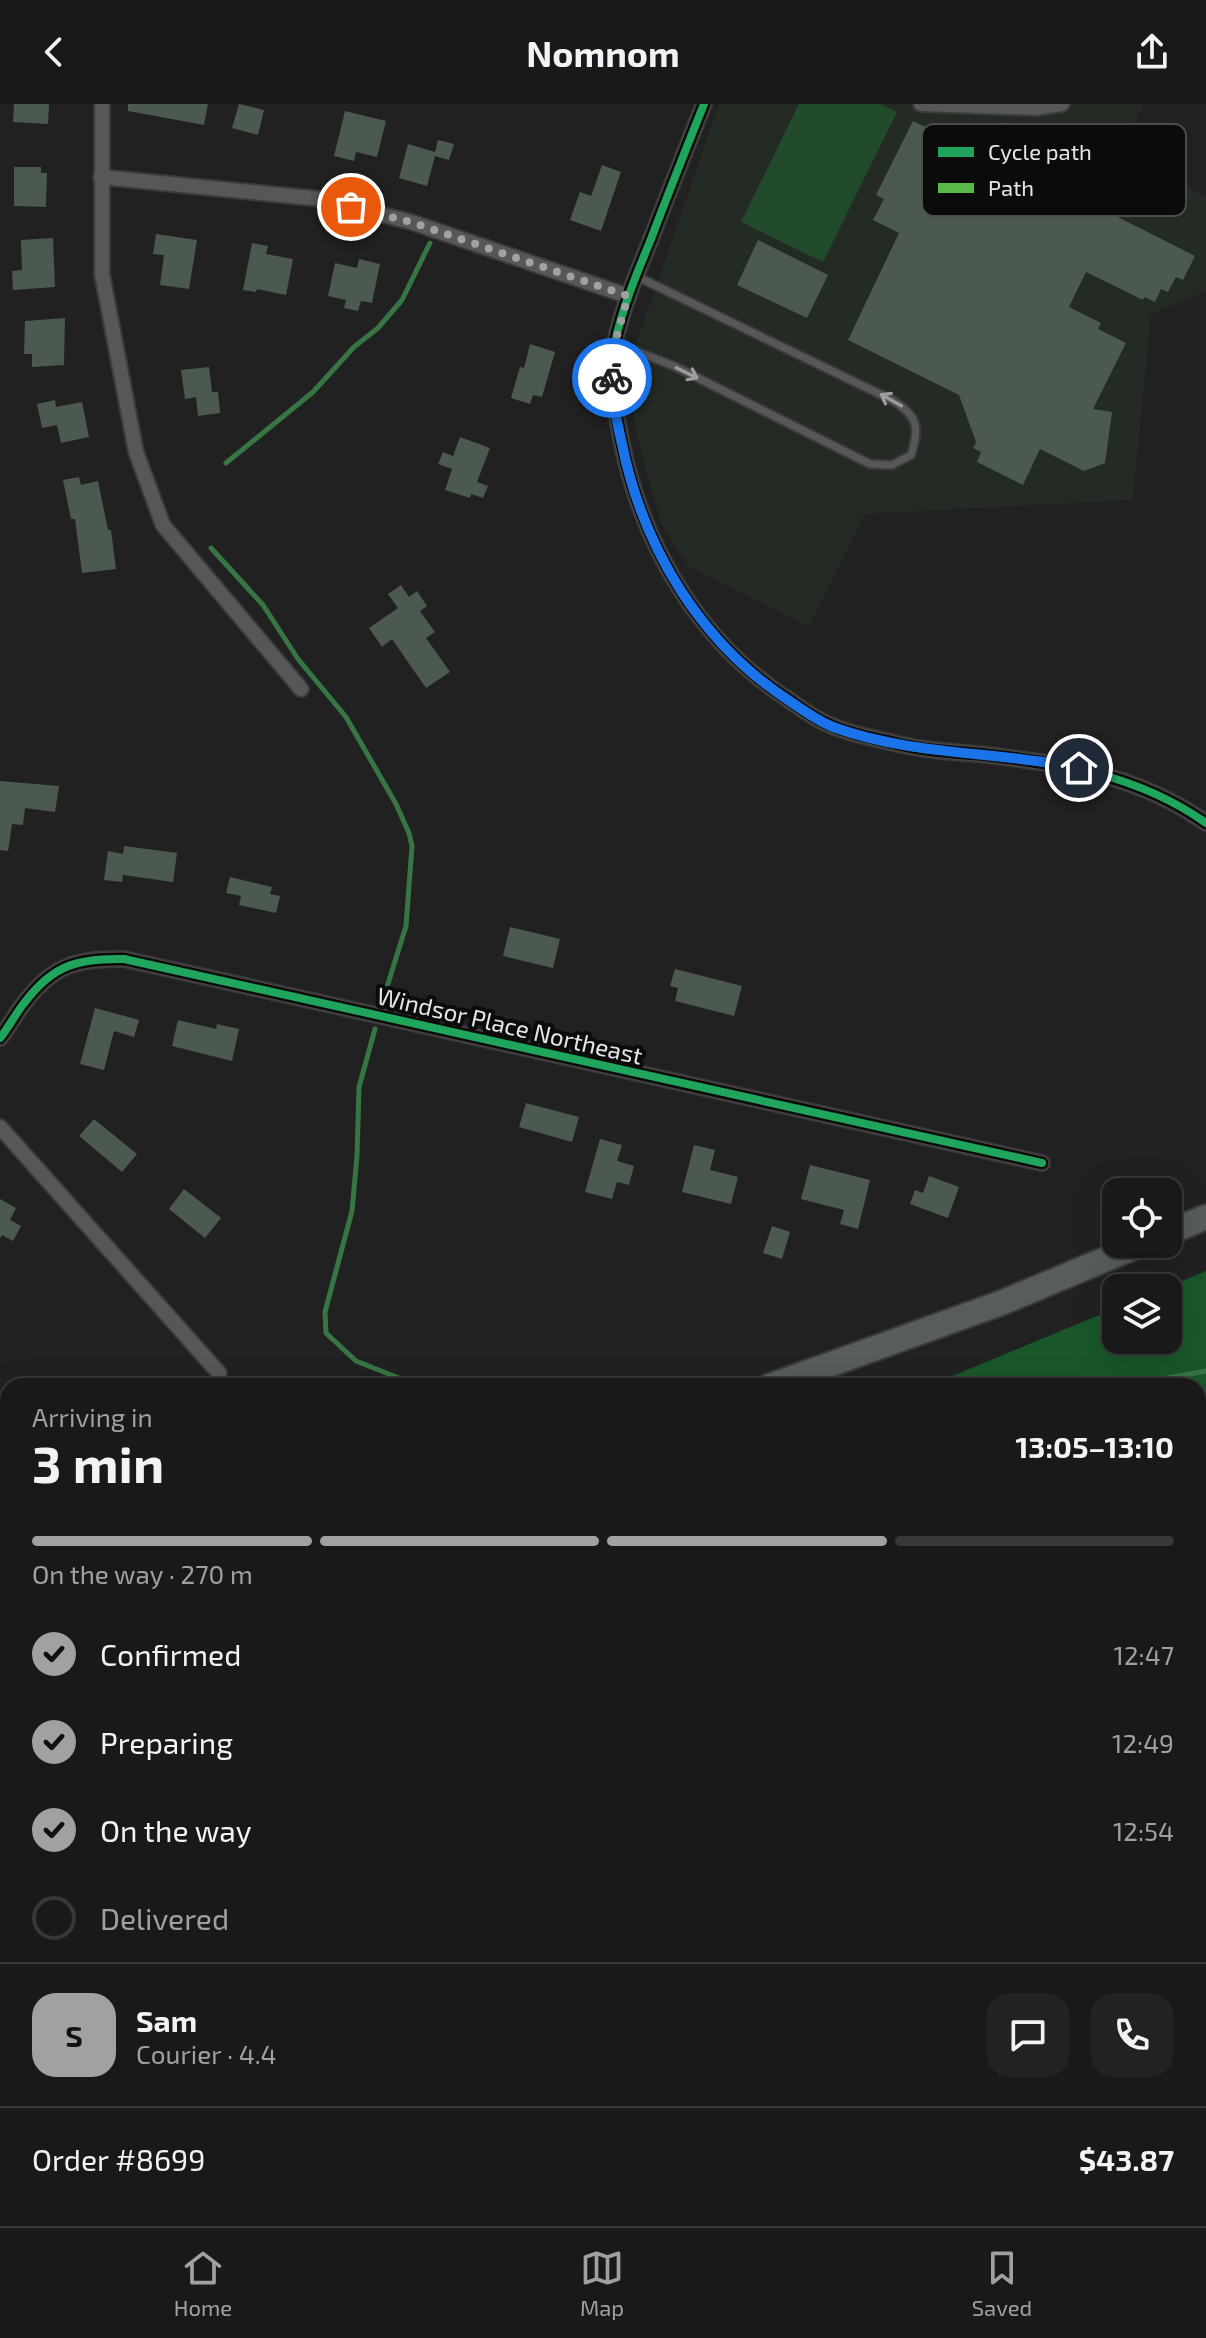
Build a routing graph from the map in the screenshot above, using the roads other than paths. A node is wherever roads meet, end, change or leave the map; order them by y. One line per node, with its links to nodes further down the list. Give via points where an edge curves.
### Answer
1 (102, 104): 6 (street)
2 (704, 104): 7 (street)
3 (921, 104): 5 (street)
4 (1062, 104): 5 (street)
5 (947, 105)
6 (101, 177): 8 (street, via 321,199 411,222); 10 (street, via 102,274 136,452 163,525)
7 (636, 276): 8 (street); 9 (lane, one-way to 7, via 674,366 870,464 892,465 911,455 917,435 909,411)
8 (628, 296): 9 (street)
9 (615, 343): 11 (street, via 612,396 628,473 655,548 687,602 768,687 833,727 897,744 1051,762 1106,774 1182,805)
10 (301, 689)
11 (1206, 823)
12 (0, 1038): 14 (street, Windsor Place Northeast, via 47,976 82,961 124,959)
13 (0, 1127): 18 (street)
14 (1042, 1163)
15 (1206, 1217): 16 (main road)
16 (1182, 1227)
17 (1109, 1258): 19 (main road)
18 (219, 1373)
19 (792, 1378)

